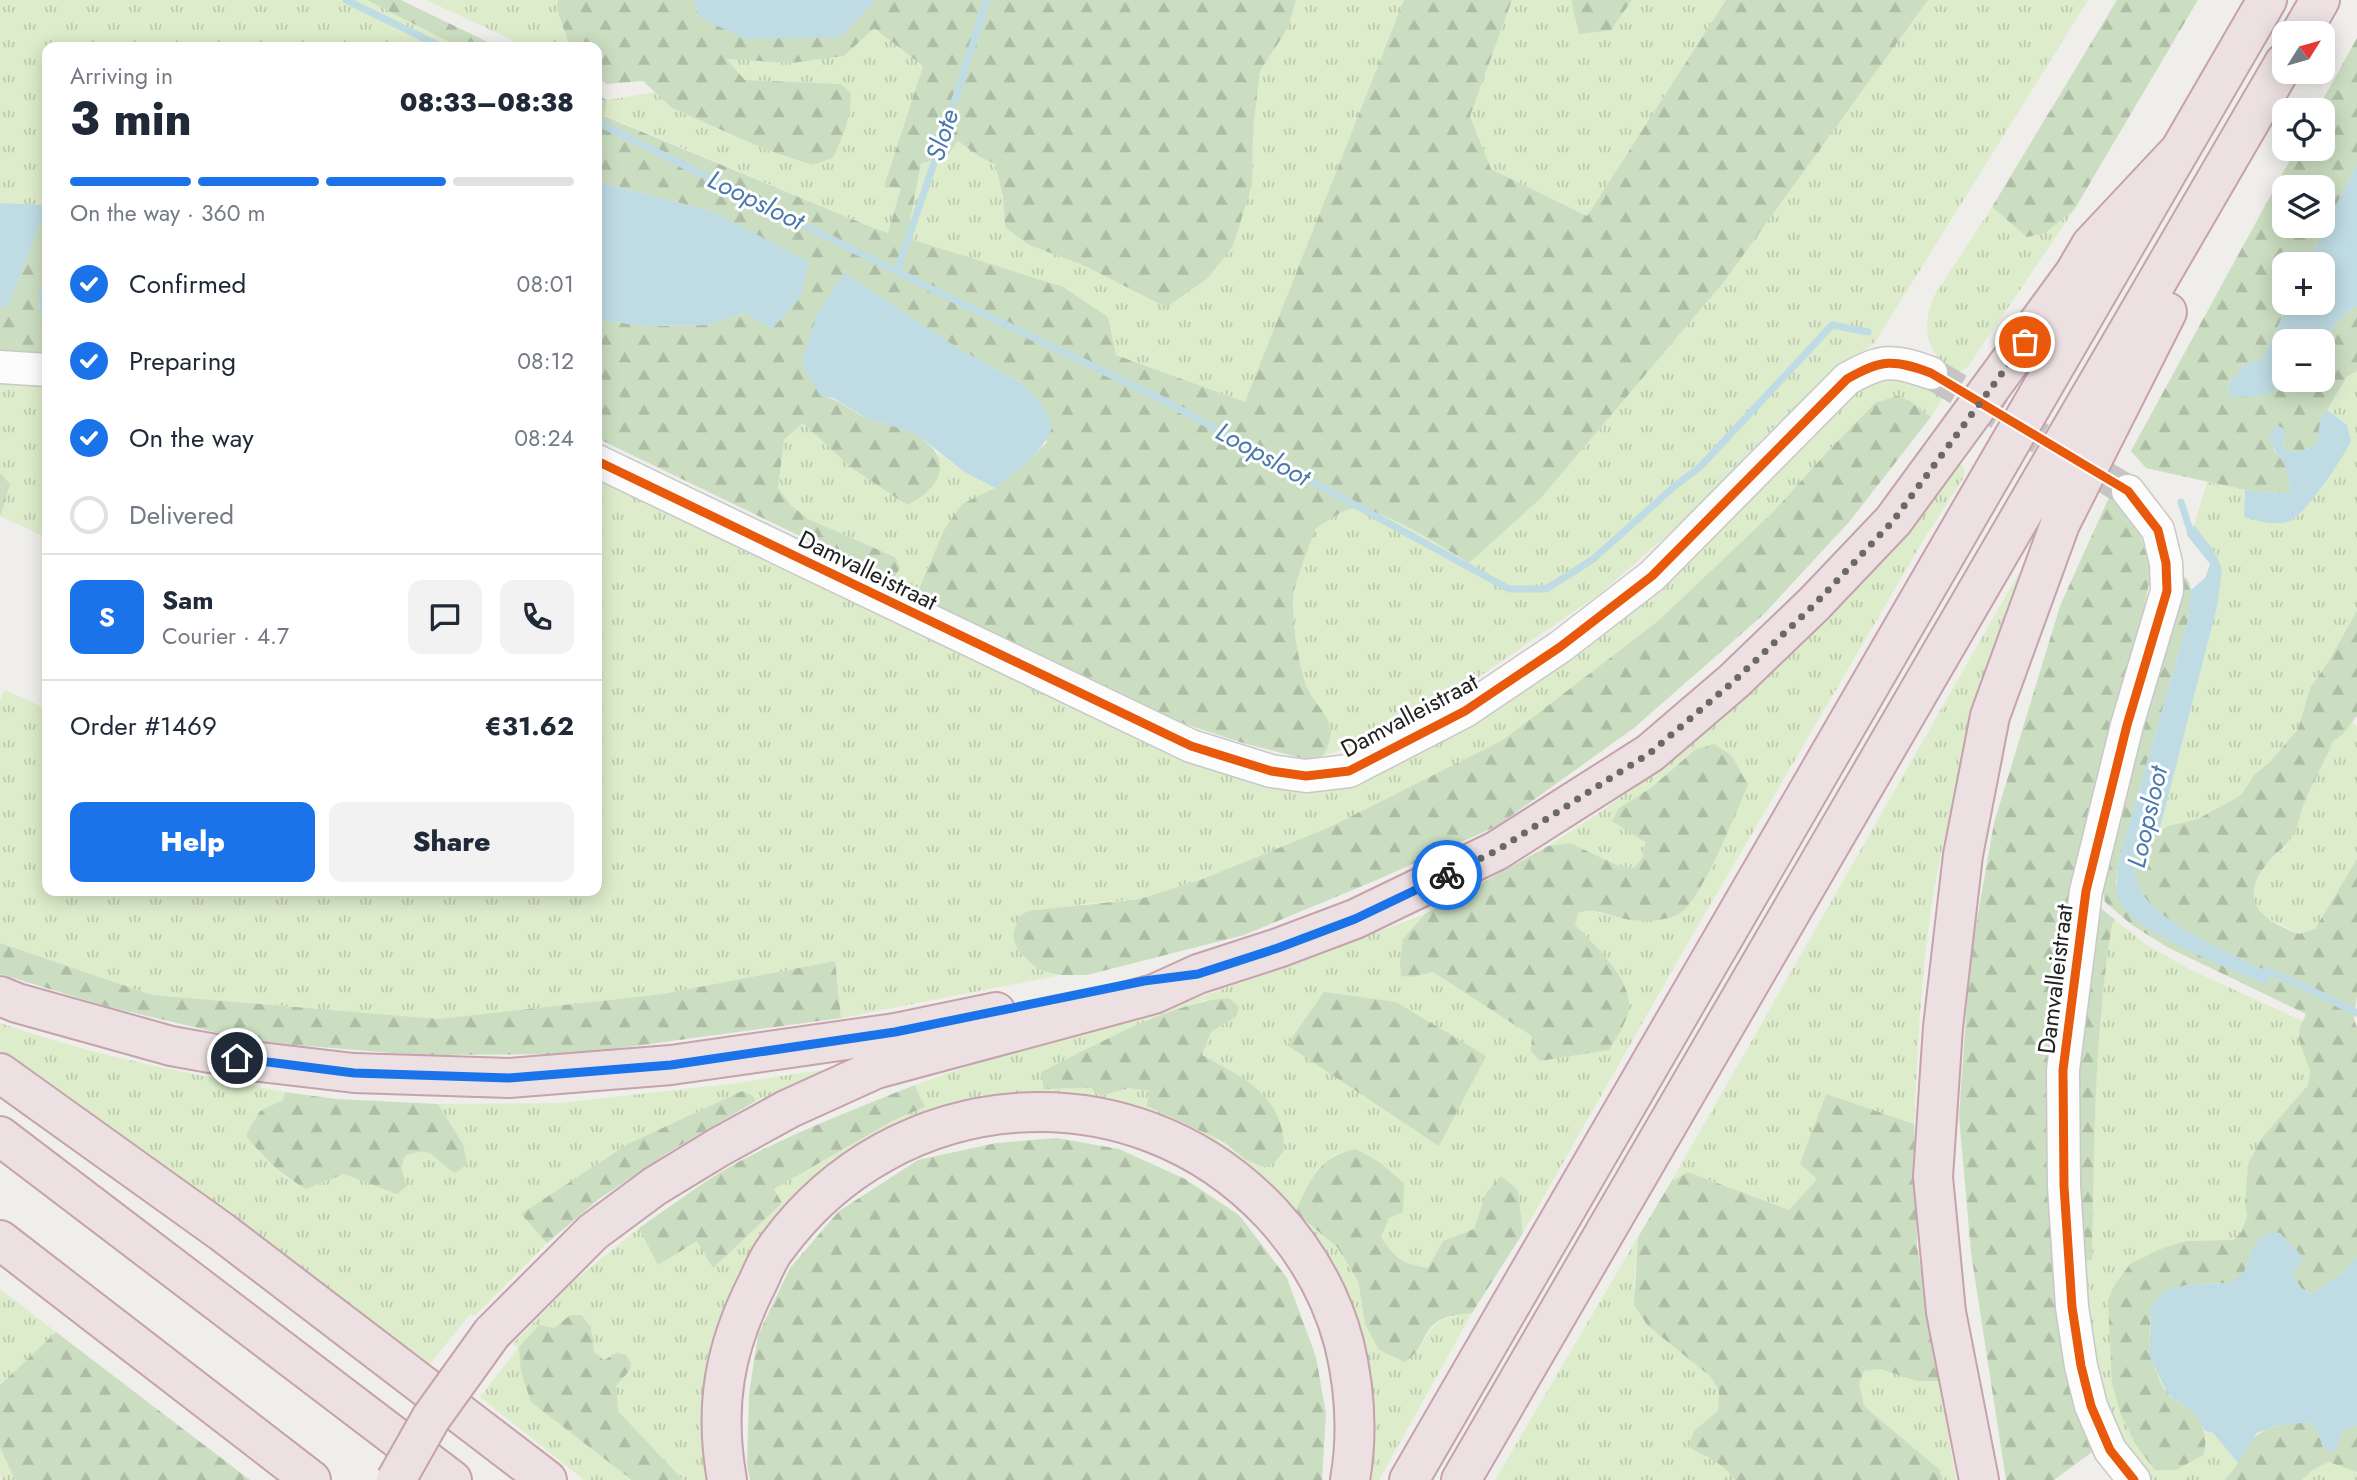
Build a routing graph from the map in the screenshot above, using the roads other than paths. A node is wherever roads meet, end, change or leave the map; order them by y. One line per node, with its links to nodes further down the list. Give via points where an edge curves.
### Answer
1 (2266, 0): 5 (highway)
2 (2320, 0): 3 (highway)
3 (2308, 21)
4 (2272, 84): 6 (highway)
5 (2180, 150): 12 (highway, via 2091,245 1893,521 1744,672 1650,753 1496,851 1355,919); 24 (highway)
6 (2166, 266): 17 (highway, via 2173,300 2060,524 1990,716 1963,855 1942,1027 1933,1177 1946,1312); 25 (highway)
7 (0, 367): 8 (street)
8 (42, 370)
9 (1931, 373): 10 (street, Damvalleistraat, via 1905,363 1882,363 1847,379 1652,576 1560,647 1465,711 1349,771 1306,776 1271,771 1191,746)
10 (602, 463)
11 (2127, 491): 26 (street, Damvalleistraat, via 2158,530 2167,591 2127,724 2086,891 2063,1070 2064,1186 2081,1366 2091,1406 2110,1450)
12 (1198, 974): 13 (highway, via 895,1032 671,1065 509,1078 354,1073 260,1062 171,1046); 19 (highway, bridge, via 1154,993 876,1069 788,1109 655,1186 593,1232 492,1333 431,1418)
13 (0, 996)
14 (0, 1073): 21 (highway, via 222,1232)
15 (0, 1136): 20 (highway)
16 (0, 1240): 18 (highway)
17 (1977, 1478)
18 (311, 1480)
19 (396, 1480)
20 (452, 1480)
21 (547, 1480)
22 (727, 1480): 23 (highway, via 720,1430 726,1363 742,1312 774,1250 808,1209 843,1177 927,1131 998,1114 1036,1112 1106,1119 1180,1145 1223,1169 1294,1238 1336,1314 1350,1370 1356,1421)
23 (1350, 1480)
24 (1409, 1480)
25 (1461, 1480)
26 (2134, 1480)

